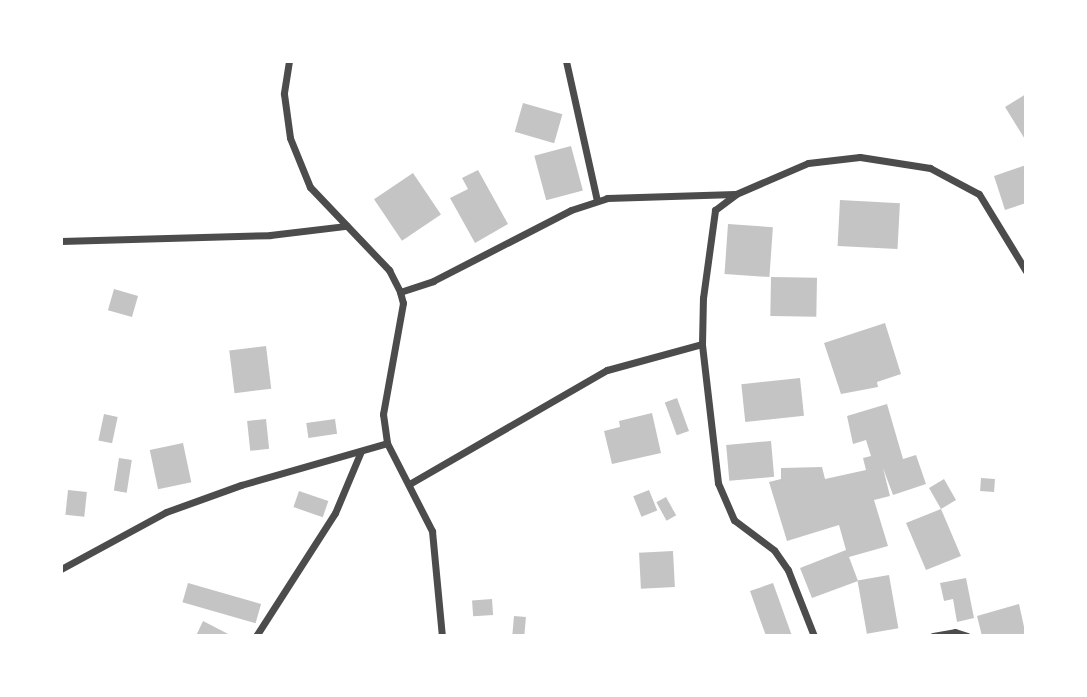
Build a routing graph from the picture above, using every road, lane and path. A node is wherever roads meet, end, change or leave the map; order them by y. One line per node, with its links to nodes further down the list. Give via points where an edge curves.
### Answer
1 (289, 61): 5 (street, via 285,94 290,138 310,187)
2 (566, 61): 4 (street)
3 (736, 194): 4 (street); 7 (street, via 808,163 860,157 930,168 979,194); 9 (street, via 715,209 710,229)
4 (597, 201): 8 (street, via 433,281)
5 (346, 226): 6 (street, via 257,235); 8 (street, via 389,270)
6 (61, 241)
7 (1026, 271)
8 (400, 292): 10 (street, via 403,303 383,414)
9 (702, 344): 12 (street, via 607,370); 16 (street, via 718,483 734,520 774,550 788,570)
10 (387, 443): 11 (street); 12 (street)
11 (361, 451): 13 (street, via 166,512); 14 (street, via 335,513)
12 (411, 483): 15 (street, via 432,531)
13 (61, 569)
14 (256, 636)
15 (442, 636)
16 (814, 636)
17 (933, 636): 18 (street, via 956,632)
18 (967, 636)

